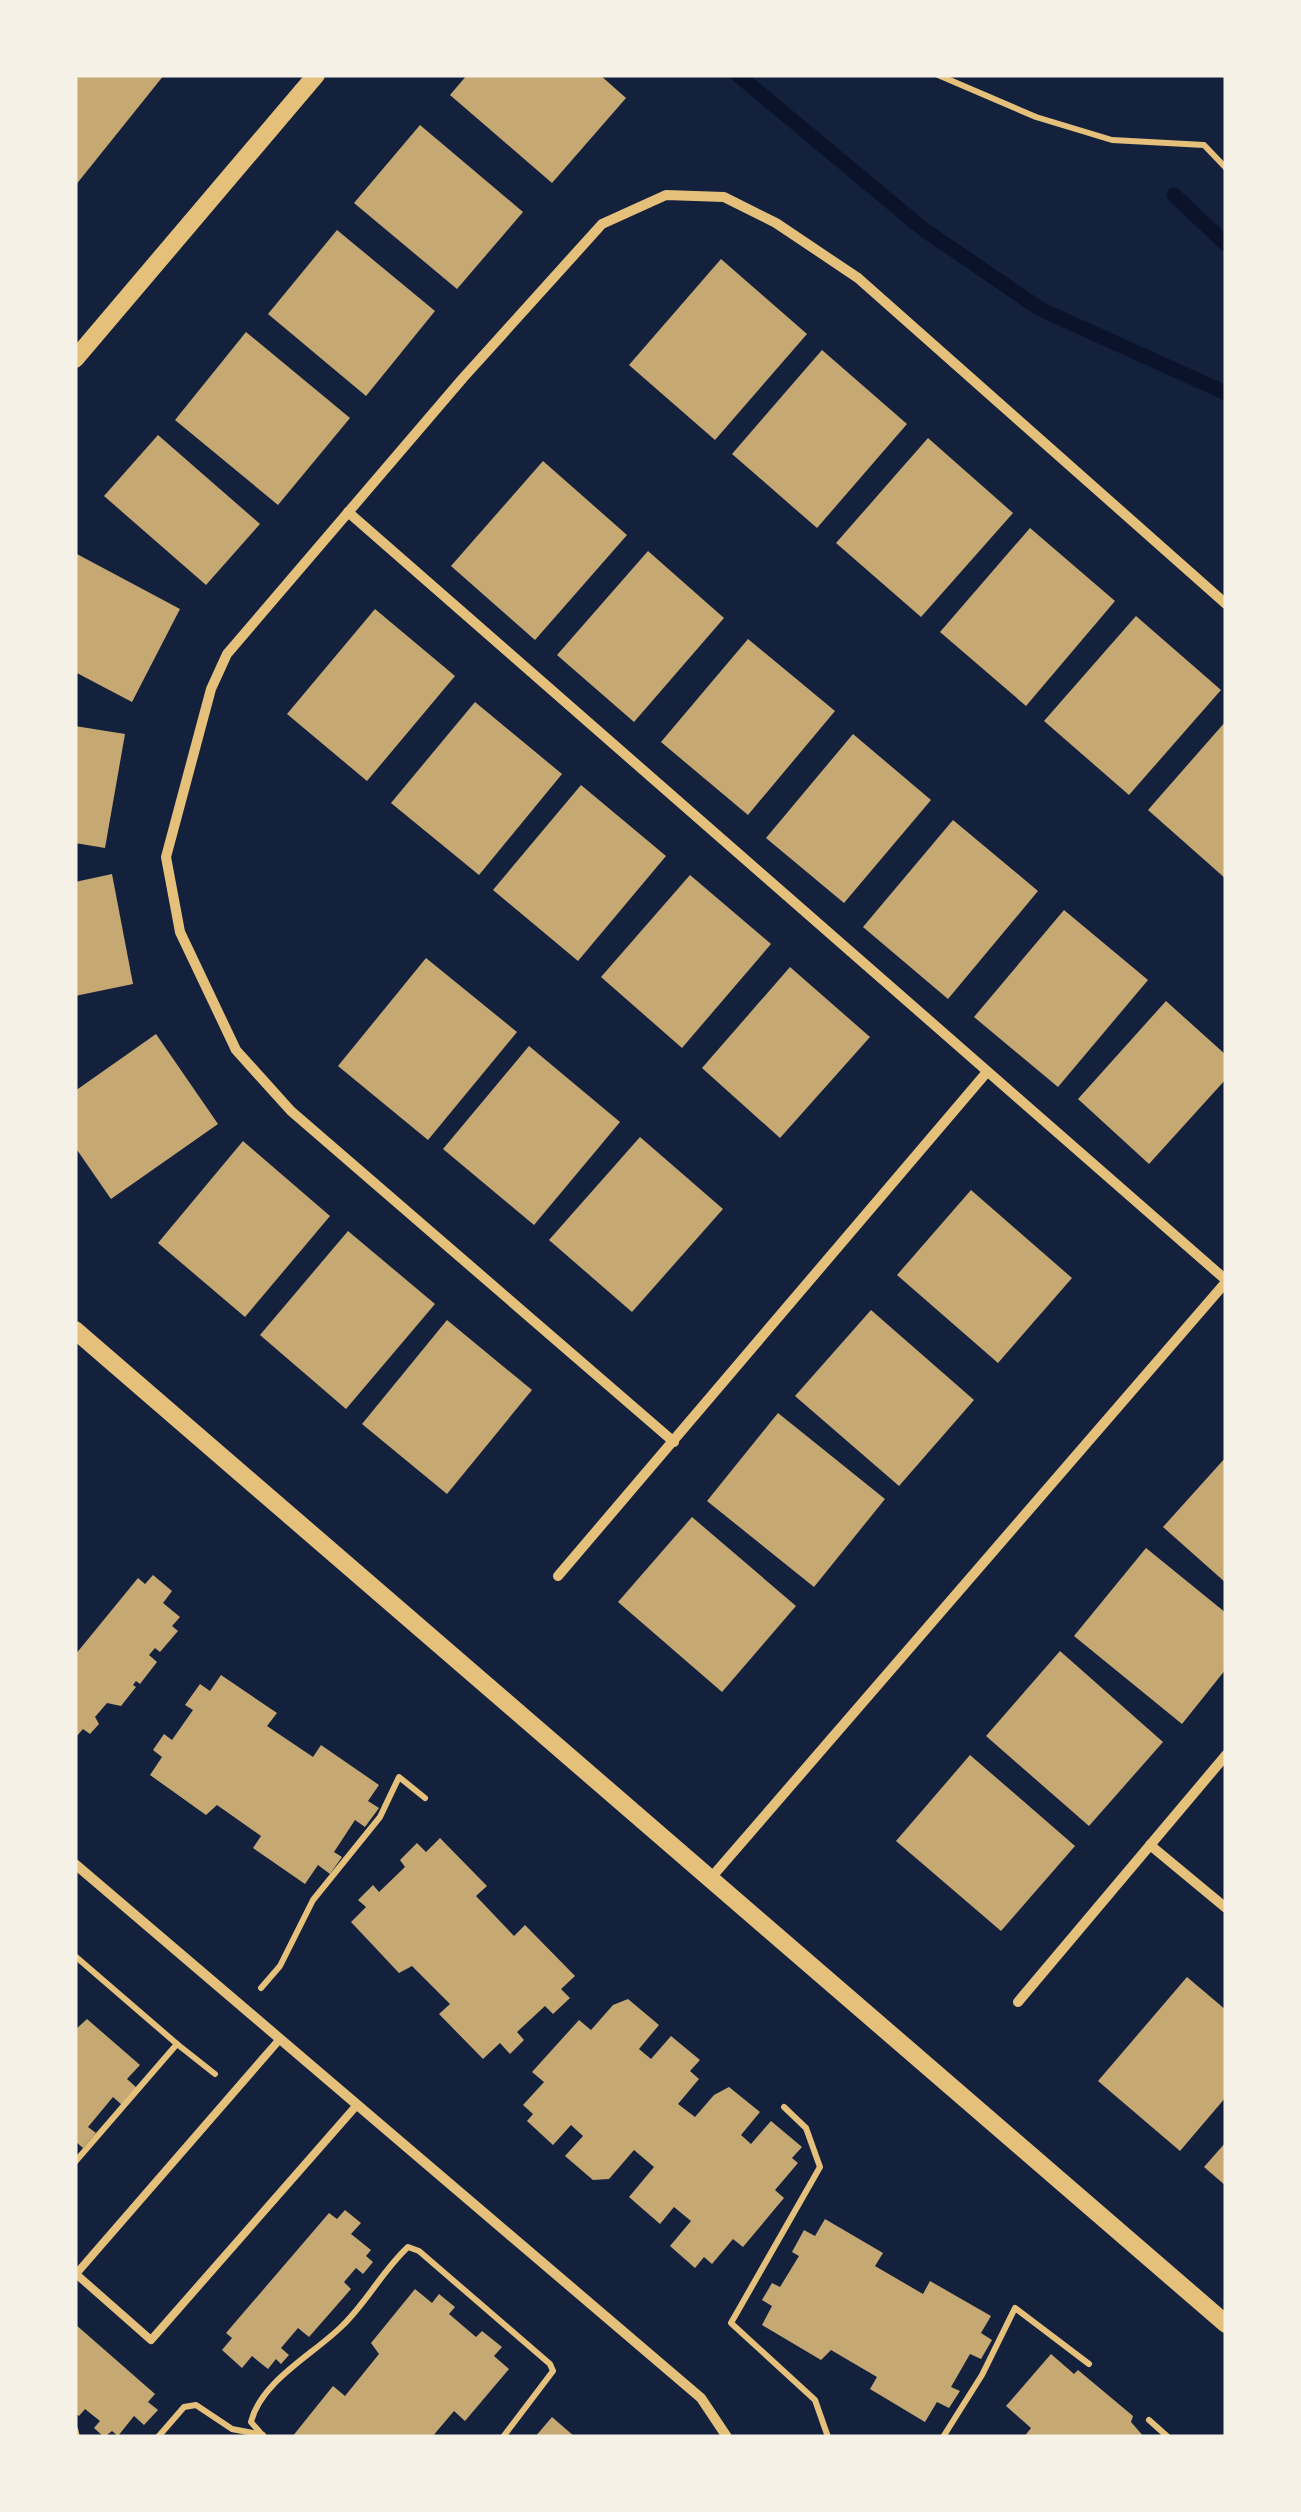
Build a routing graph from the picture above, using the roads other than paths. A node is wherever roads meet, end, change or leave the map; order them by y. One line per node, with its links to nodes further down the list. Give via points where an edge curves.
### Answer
1 (316, 75): 2 (street)
2 (75, 359)
3 (348, 512): 4 (street, via 602,224 666,195 724,198 776,223 858,278); 5 (street); 8 (street, via 227,654 211,689 166,857 180,932 236,1050 291,1112)
4 (1226, 604)
5 (987, 1072): 6 (street); 8 (street)
6 (1226, 1281): 13 (street)
7 (75, 1330): 13 (street)
8 (674, 1442): 9 (street)
9 (558, 1576)
10 (1226, 1755): 11 (street)
11 (1150, 1845): 14 (street); 15 (street)
12 (75, 1864): 16 (street)
13 (710, 1878): 18 (street)
14 (1226, 1908)
15 (1018, 2002)
16 (280, 2039): 17 (street); 17 (lane, via 76,2274 151,2340)
17 (357, 2105): 19 (street, via 701,2398)
18 (1226, 2324)
19 (726, 2437)

